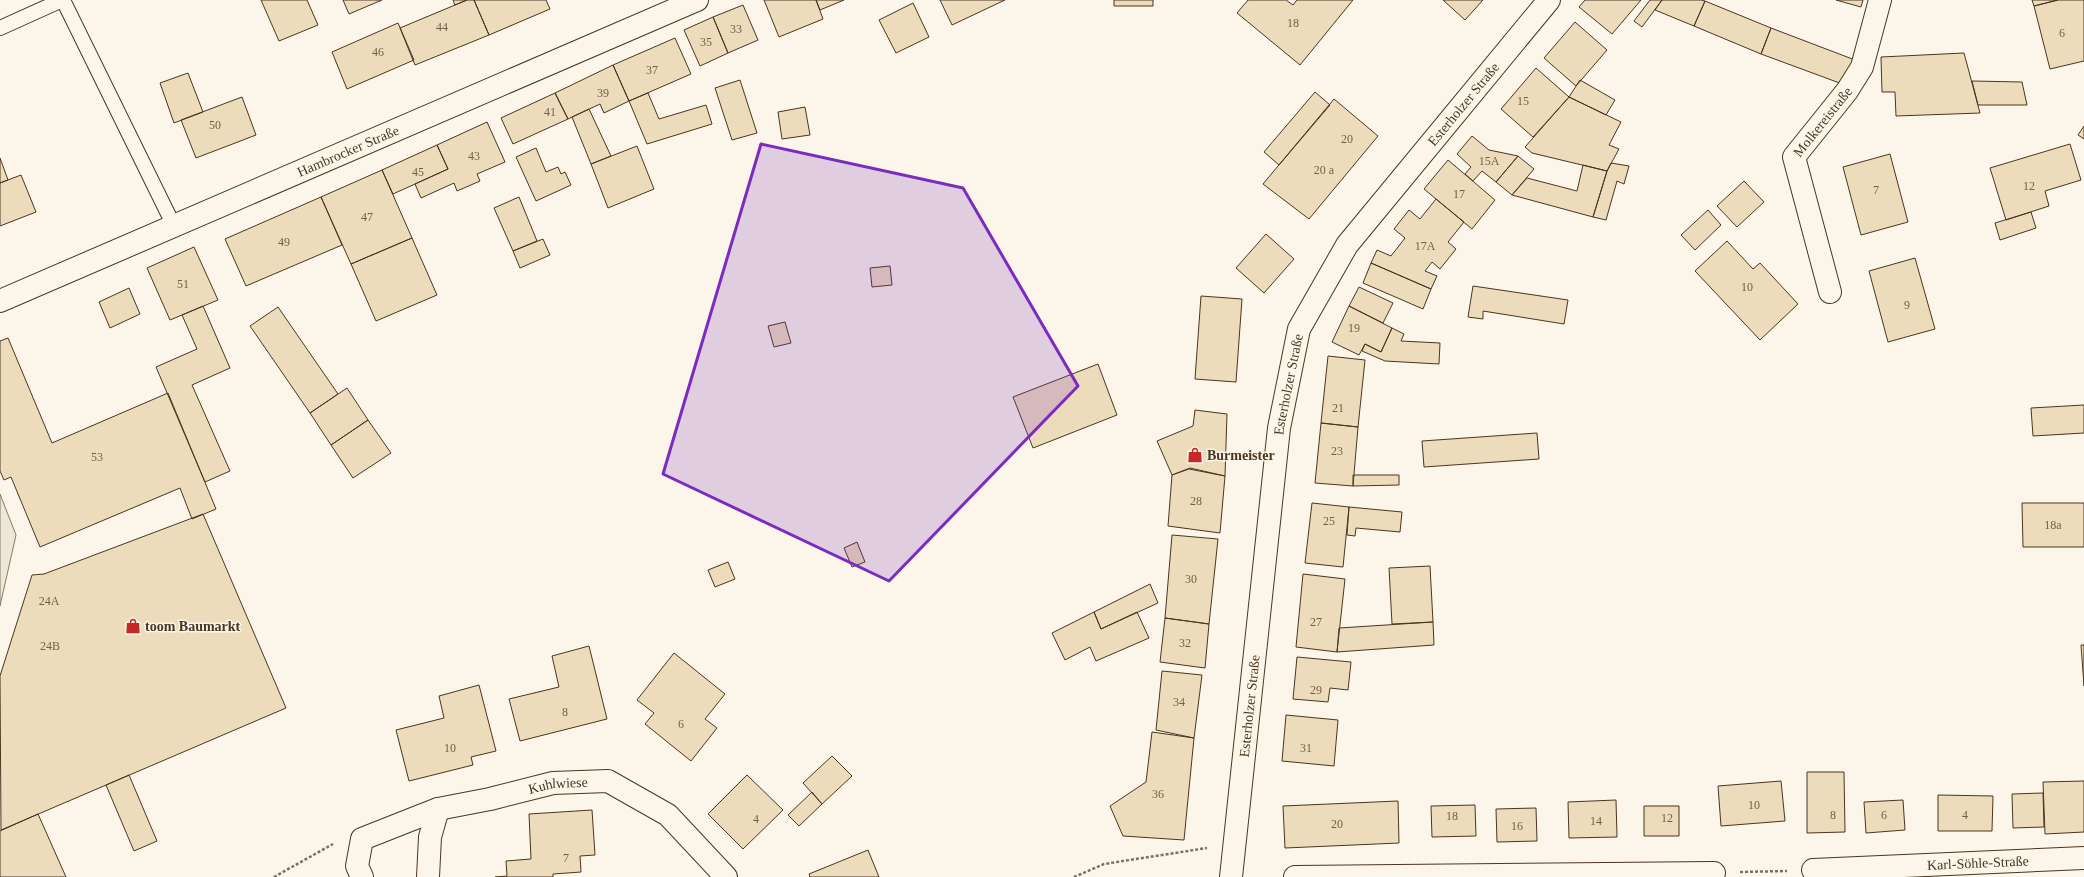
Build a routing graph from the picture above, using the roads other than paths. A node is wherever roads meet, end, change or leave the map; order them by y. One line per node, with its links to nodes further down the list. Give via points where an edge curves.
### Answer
1 (62, 0): 5 (lane); 6 (lane)
2 (697, 0): 6 (street, Hambrocker Straße)
3 (1549, 0): 16 (street, Esterholzer Straße, via 1347,245 1299,329 1279,428)
4 (1880, 0): 7 (street, Molkereistraße, via 1862,67 1847,91 1794,157)
5 (0, 28)
6 (174, 226): 8 (street, Hambrocker Straße)
7 (1830, 292)
8 (0, 301)
9 (438, 809): 13 (street, Kuhlwiese, via 362,839 357,866); 14 (street, via 430,837); 15 (street, Kuhlwiese, via 553,783 608,781 668,815)
10 (2084, 858): 11 (street, Karl-Söhle-Straße)
11 (1813, 870)
12 (1714, 873): 17 (street)
13 (362, 877)
14 (428, 877)
15 (726, 877)
16 (1231, 877)
17 (1295, 877)

